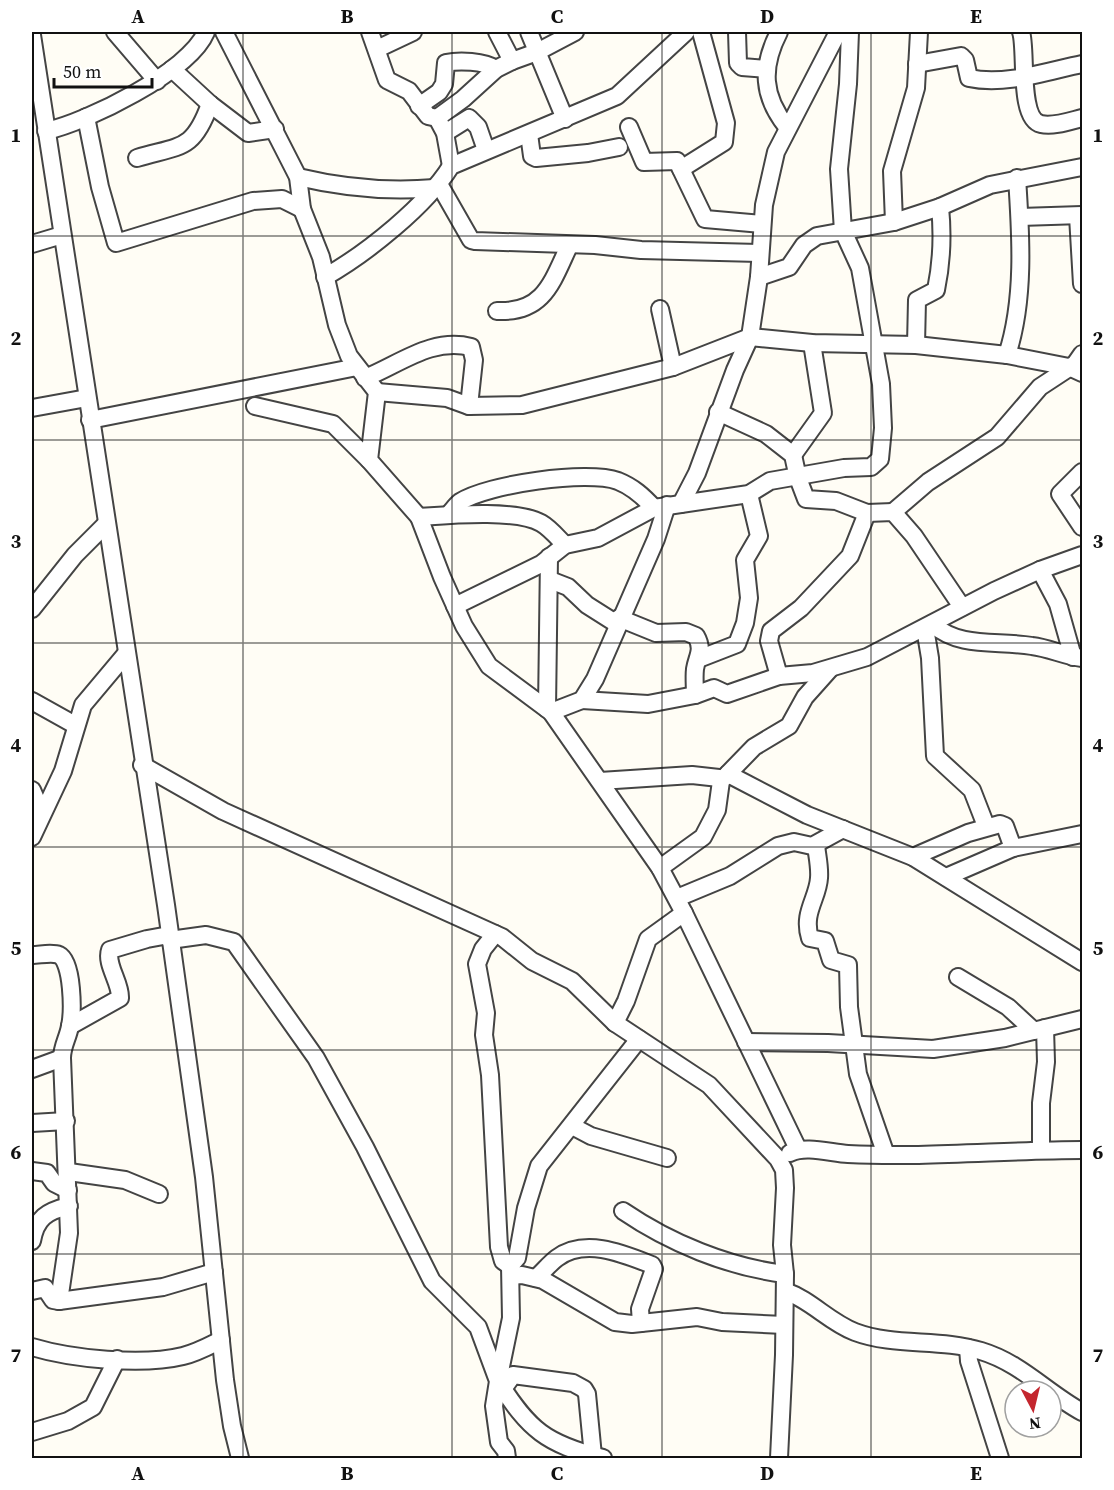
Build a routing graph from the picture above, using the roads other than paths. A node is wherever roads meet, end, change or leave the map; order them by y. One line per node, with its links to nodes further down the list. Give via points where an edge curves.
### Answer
1 (116, 32): 27 (street)
2 (226, 32): 36 (street)
3 (370, 32): 18 (street)
4 (413, 32): 18 (street)
5 (497, 32): 20 (street)
6 (529, 32): 19 (street)
7 (575, 32): 19 (street)
8 (686, 32): 32 (street, via 616,96)
9 (701, 32): 44 (street, via 726,123 724,142)
10 (737, 32): 25 (street, via 738,63 742,67)
11 (779, 32): 25 (street)
12 (838, 32): 35 (street)
13 (850, 32): 54 (street, via 838,169)
14 (919, 32): 21 (street)
15 (1021, 32): 26 (street, via 1025,43)
16 (201, 33): 23 (street)
17 (32, 35): 37 (street)
18 (377, 48): 29 (street, via 387,81 409,91)
19 (537, 52): 20 (street); 32 (street)
20 (512, 61): 24 (street)
21 (917, 64): 26 (street, via 961,56 969,78); 52 (street, via 914,96 892,171)
22 (1083, 64): 26 (street)
23 (172, 69): 27 (street); 28 (street)
24 (496, 69): 29 (street, via 486,62 446,63 439,92); 33 (street)
25 (766, 69): 35 (street, via 772,106)
26 (1024, 76): 31 (street, via 1026,99 1035,121 1054,124)
27 (157, 81): 30 (street)
28 (210, 104): 36 (street, via 248,133); 41 (street, via 201,129 190,142)
29 (419, 106): 33 (street)
30 (86, 117): 37 (street); 49 (street, via 116,243 253,201 282,199)
31 (1083, 118)
32 (565, 119): 38 (street)
33 (441, 126): 40 (street, via 469,118 478,127); 42 (street)
34 (629, 127): 44 (street, via 644,162 677,160)
35 (787, 127): 53 (street, via 769,177)
36 (275, 129): 45 (street)
37 (46, 131): 55 (street)
38 (529, 134): 39 (street, via 532,156 536,158); 40 (street)
39 (619, 147)
40 (486, 150): 42 (street)
41 (137, 159)
42 (451, 166): 47 (street)
43 (1083, 167): 46 (street)
44 (681, 169): 53 (street, via 705,219)
45 (298, 177): 47 (street, via 366,189); 49 (street)
46 (1017, 178): 48 (street); 51 (street)
47 (437, 186): 57 (street, via 471,240); 59 (street, via 360,256)
48 (940, 207): 52 (street); 66 (street, via 944,241 940,269 936,290 916,300)
49 (302, 209): 59 (street)
50 (1080, 216): 51 (street); 61 (street)
51 (1020, 217): 69 (street, via 1017,317)
52 (894, 222): 54 (street)
53 (762, 224): 58 (street)
54 (843, 231): 60 (street, via 817,236 804,244 789,267); 67 (street, via 860,268)
55 (62, 235): 56 (street); 74 (street)
56 (32, 243)
57 (569, 246): 58 (street); 63 (street, via 542,298 515,312)
58 (759, 253): 60 (street)
59 (325, 277): 72 (street, via 337,325 349,356)
60 (759, 278): 64 (street)
61 (1083, 284)
62 (660, 309): 70 (street)
63 (497, 311)
64 (750, 337): 65 (street); 70 (street); 78 (street)
65 (812, 344): 67 (street); 80 (street, via 823,413)
66 (916, 345): 67 (street); 69 (street)
67 (874, 346): 83 (street, via 884,428 880,459 871,467 844,468)
68 (1083, 354): 71 (street)
69 (1007, 356): 71 (street)
70 (673, 367): 76 (street, via 522,405)
71 (1076, 370): 86 (street, via 1040,387 997,437 928,482)
72 (361, 373): 73 (street); 76 (street, via 396,365 417,351 458,344 471,348 474,360); 79 (street)
73 (377, 392): 76 (street, via 447,398); 81 (street)
74 (87, 398): 77 (street); 79 (street)
75 (255, 406): 81 (street, via 333,424)
76 (469, 406)
77 (32, 408)
78 (718, 412): 80 (street, via 766,434); 85 (street, via 696,473)
79 (90, 420): 90 (street)
80 (793, 455): 83 (street)
81 (369, 460): 89 (street)
82 (1083, 472): 91 (street, via 1060,494)
83 (798, 478): 84 (street, via 770,481); 87 (street, via 806,499 836,501)
84 (749, 494): 85 (street); 103 (street, via 759,536 745,560 749,598 743,630 737,644)
85 (668, 506): 88 (street, via 616,480 580,478 496,487 459,502); 92 (street, via 598,538); 100 (street)
86 (893, 512): 87 (street); 98 (street)
87 (867, 513): 106 (street, via 850,556 801,608 771,631 769,640)
88 (448, 515): 89 (street); 92 (street, via 530,519 541,523)
89 (420, 517): 97 (street)
90 (106, 524): 99 (street, via 75,555); 102 (street)
91 (1083, 527)
92 (565, 545): 94 (street)
93 (1083, 555): 95 (street)
94 (549, 557): 96 (street); 97 (street)
95 (1040, 570): 98 (street); 104 (street, via 1058,604)
96 (550, 580): 100 (street, via 568,587 587,605); 110 (street)
97 (455, 606): 110 (street, via 489,666)
98 (962, 607): 101 (street)
99 (32, 609)
100 (618, 621): 103 (street, via 656,633 686,632 696,636); 108 (street, via 599,670)
101 (928, 626): 104 (street, via 968,642 1034,646); 105 (street, via 867,657); 117 (street, via 935,756 972,790)
102 (125, 655): 111 (street, via 83,705); 112 (street)
103 (701, 658): 107 (street, via 695,667)
104 (1078, 658)
105 (833, 667): 106 (street); 113 (street, via 805,697 789,726 754,747)
106 (779, 676): 107 (street, via 727,694 714,688)
107 (695, 695): 108 (street, via 634,705)
108 (582, 700): 110 (street)
109 (32, 701): 111 (street)
110 (549, 710): 114 (street)
111 (75, 725): 116 (street, via 63,771)
112 (142, 765): 127 (street, via 223,811); 128 (street)
113 (724, 778): 114 (street, via 692,775); 118 (street); 124 (street, via 717,810 703,837)
114 (600, 781): 124 (street)
115 (32, 790): 116 (street)
116 (42, 813): 120 (street)
117 (986, 826): 122 (street, via 1003,824); 123 (street)
118 (843, 829): 121 (street); 123 (street)
119 (1083, 834): 122 (street)
120 (32, 837)
121 (816, 845): 126 (street, via 794,842 777,846); 138 (street, via 819,882 811,900 807,929 810,938 825,941 831,960 848,965)
122 (1013, 848): 125 (street)
123 (913, 857): 125 (street)
124 (660, 868): 126 (street)
125 (946, 877): 130 (street)
126 (680, 906): 133 (street, via 648,939); 137 (street)
127 (495, 934): 133 (street, via 532,961 572,981); 156 (street, via 483,949 478,971 486,1013 484,1035 490,1075 499,1247)
128 (169, 938): 134 (street, via 113,947 108,954 120,998); 157 (street); 168 (street, via 206,935 234,942 241,950 316,1058 432,1281 478,1327)
129 (32, 955): 134 (street, via 57,954 65,959 70,972)
130 (1083, 962)
131 (958, 977): 135 (street)
132 (1083, 1019): 135 (street)
133 (615, 1023): 136 (street)
134 (70, 1026): 139 (street)
135 (1039, 1029): 138 (street, via 933,1049); 145 (street, via 1046,1062)
136 (639, 1039): 143 (street); 149 (street, via 709,1086)
137 (746, 1042): 138 (street); 144 (street)
138 (853, 1044): 147 (street, via 861,1090)
139 (62, 1058): 140 (street); 141 (street)
140 (32, 1069)
141 (66, 1121): 142 (street); 151 (street)
142 (32, 1123)
143 (572, 1126): 148 (street, via 591,1136); 156 (street, via 535,1175)
144 (798, 1149): 147 (street); 149 (street)
145 (1041, 1150): 146 (street); 147 (street)
146 (1083, 1150)
147 (886, 1155)
148 (667, 1158)
149 (778, 1159): 159 (street, via 785,1177)
150 (32, 1171): 153 (street, via 47,1173)
151 (69, 1172): 152 (street, via 125,1180); 153 (street)
152 (159, 1194)
153 (68, 1198): 155 (street, via 34,1226); 161 (street, via 69,1233)
154 (623, 1211): 159 (street, via 669,1240 761,1270)
155 (32, 1241)
156 (511, 1271): 158 (street); 168 (street, via 512,1318)
157 (214, 1272): 161 (street, via 163,1287); 164 (street)
158 (536, 1278): 162 (street, via 615,1322); 162 (street, via 569,1252 603,1248 652,1265 640,1309)
159 (785, 1282): 163 (street); 166 (street, via 834,1321 855,1332 885,1340)
160 (32, 1291): 161 (street, via 45,1288 53,1300)
161 (59, 1301)
162 (641, 1323): 163 (street, via 697,1317)
163 (784, 1325): 174 (street)
164 (221, 1340): 167 (street, via 179,1357); 172 (street)
165 (32, 1344): 167 (street)
166 (968, 1348): 169 (street, via 1011,1363); 175 (street)
167 (117, 1359): 170 (street, via 93,1407 68,1421)
168 (500, 1385): 171 (street, via 533,1429 561,1446); 171 (street, via 513,1375 579,1385 587,1394); 173 (street, via 494,1406 499,1442)
169 (1083, 1412)
170 (32, 1432)
171 (598, 1457)
172 (240, 1458)
173 (507, 1458)
174 (779, 1458)
175 (1000, 1458)

